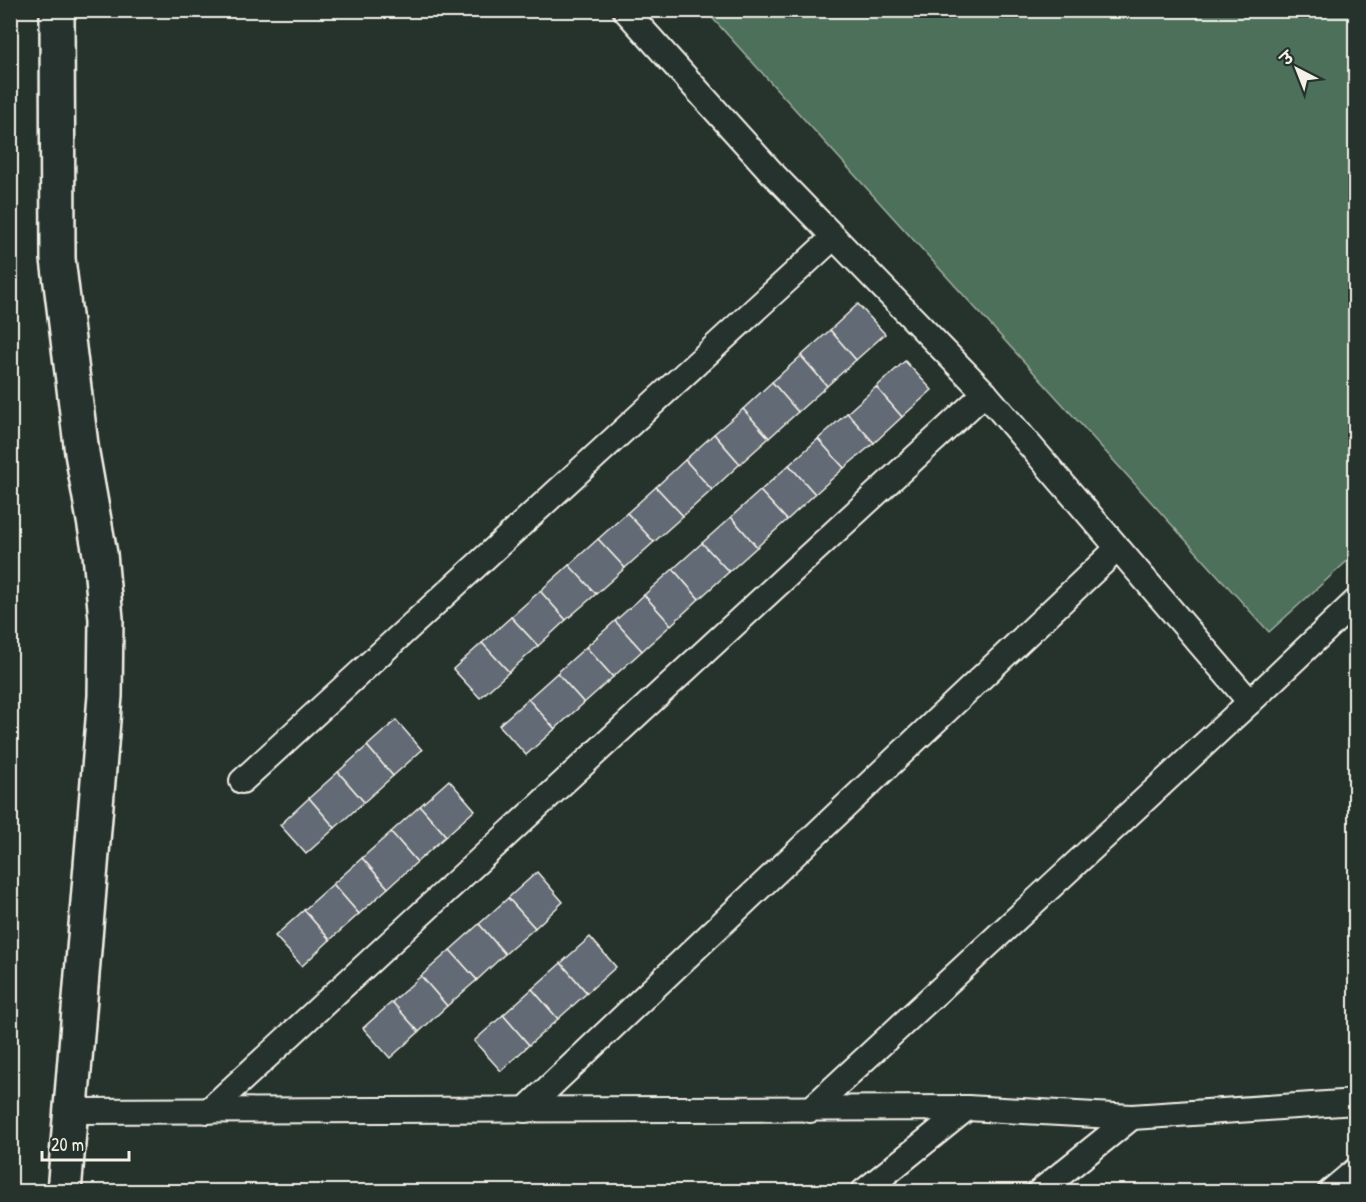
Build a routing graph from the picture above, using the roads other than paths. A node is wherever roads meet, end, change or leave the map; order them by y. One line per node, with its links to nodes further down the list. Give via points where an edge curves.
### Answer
1 (57, 10): 13 (street, via 58,259 106,619 105,696)
2 (626, 10): 3 (street)
3 (834, 237): 4 (street); 8 (street)
4 (985, 393): 5 (street); 14 (street)
5 (1117, 549): 7 (street); 11 (street)
6 (1356, 601): 7 (street)
7 (1250, 702): 12 (street)
8 (242, 781)
9 (1356, 1102): 15 (street)
10 (967, 1108): 12 (street); 15 (street); 18 (street)
11 (525, 1110): 12 (street); 14 (street)
12 (810, 1110)
13 (70, 1111): 14 (street); 17 (street)
14 (208, 1111)
15 (1132, 1117): 19 (street)
16 (1356, 1170): 20 (street)
17 (64, 1191)
18 (863, 1191)
19 (1039, 1191)
20 (1330, 1191)

